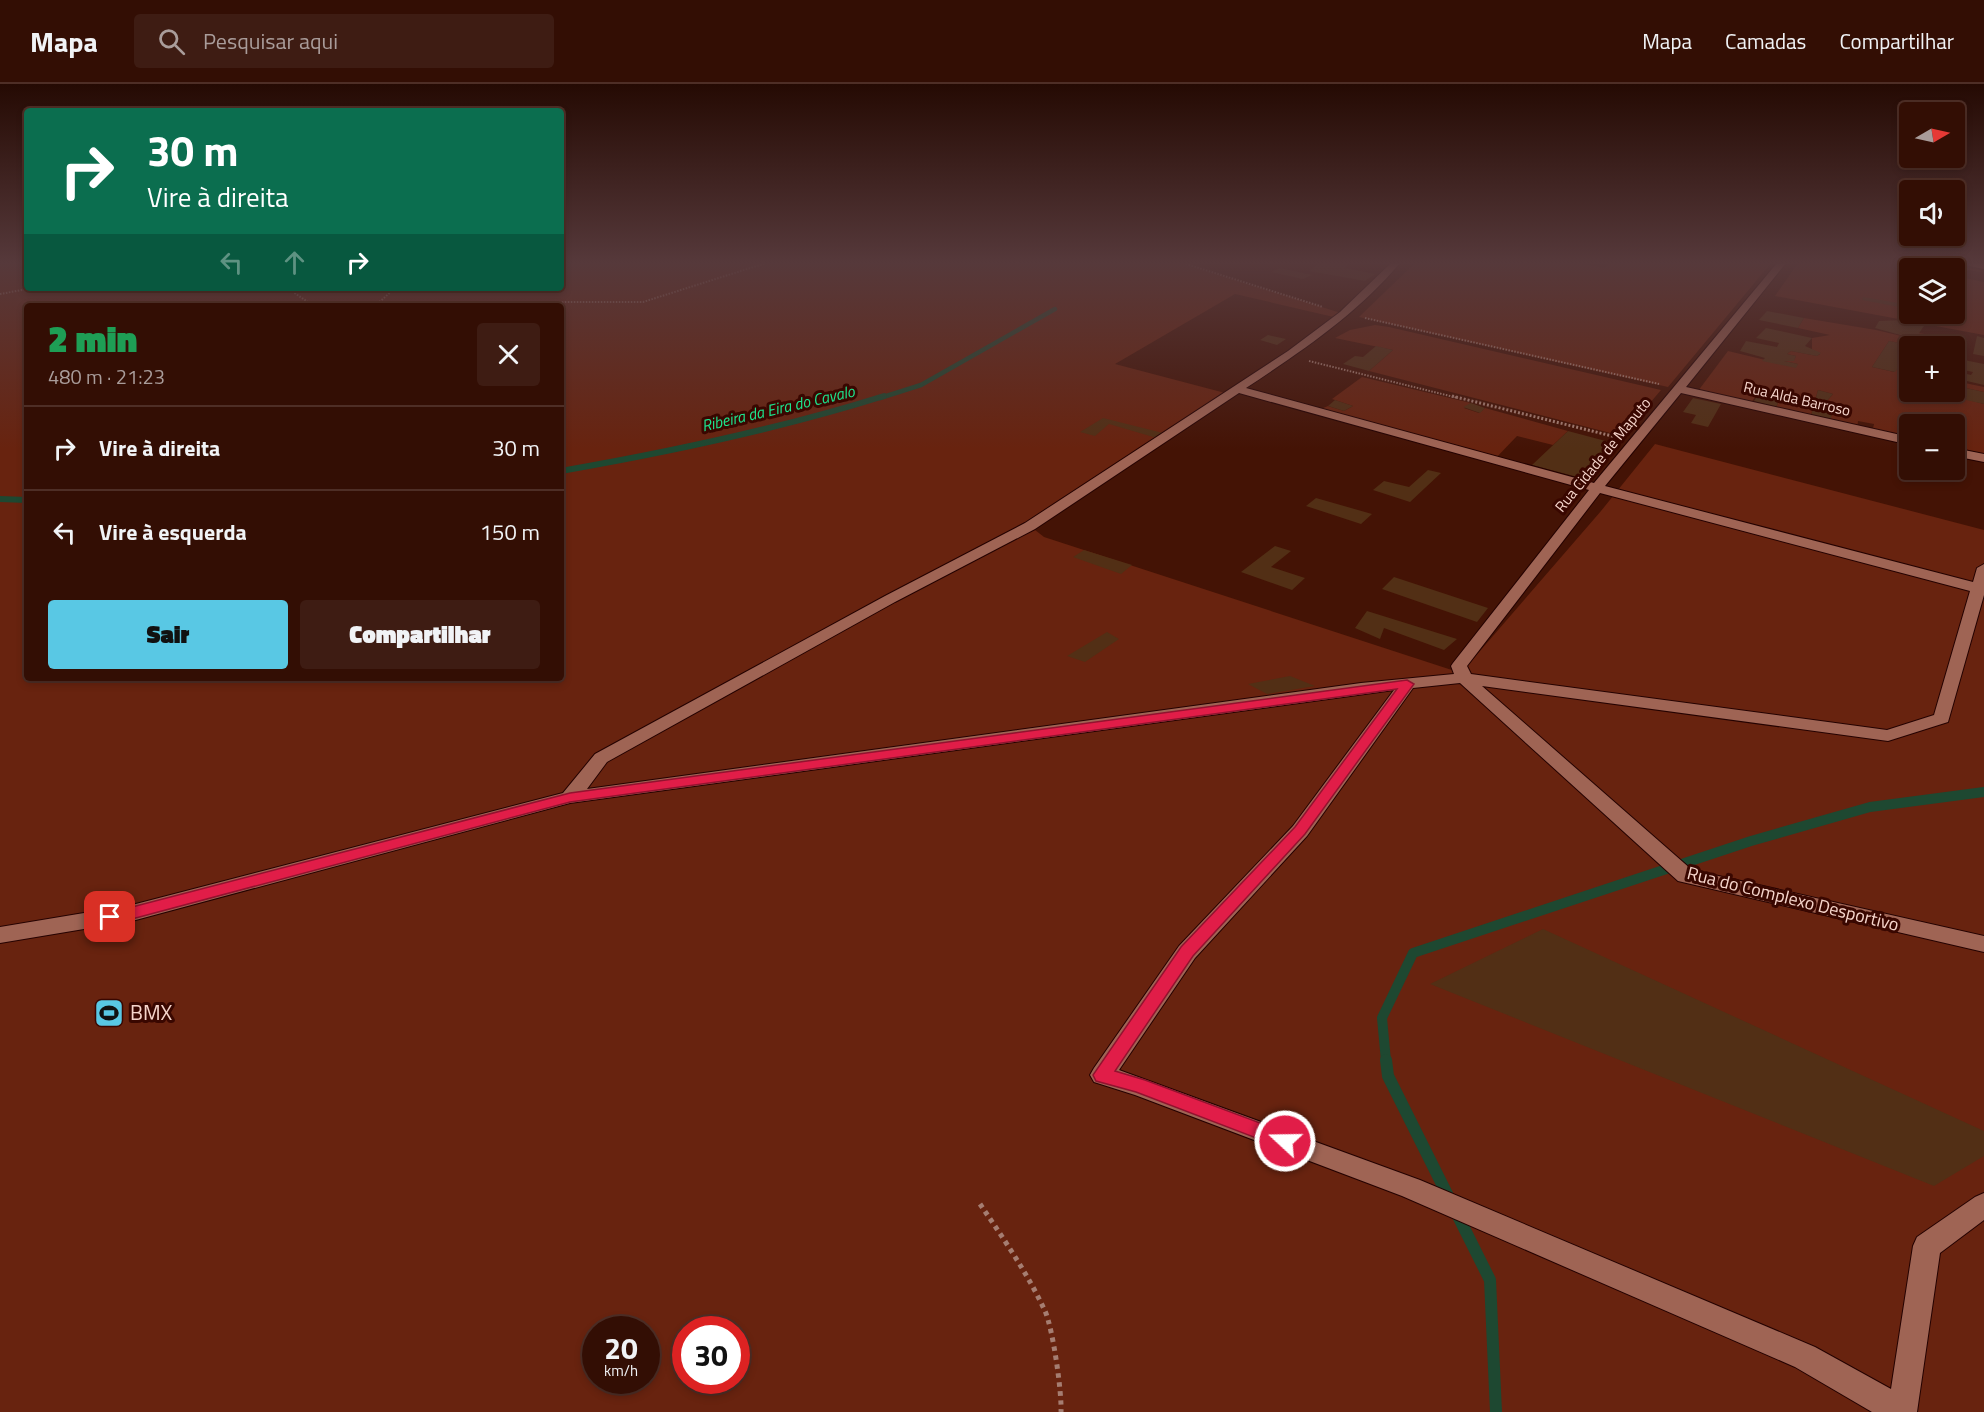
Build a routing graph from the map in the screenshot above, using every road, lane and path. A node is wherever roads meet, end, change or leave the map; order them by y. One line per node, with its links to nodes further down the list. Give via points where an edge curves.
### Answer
1 (1329, 325): 4 (street)
2 (1393, 325): 5 (path)
3 (1730, 325): 5 (street, Rua Cidade de Maputo)
4 (1288, 356): 6 (street); 8 (path)
5 (1677, 388): 7 (street, Rua Alda Barroso); 8 (street, Rua Cidade de Maputo)
6 (1237, 389): 11 (street); 16 (street, via 1030,526 601,758)
7 (1899, 438)
8 (1634, 442): 11 (street, Rua Cidade de Maputo)
9 (1965, 454): 10 (street)
10 (1984, 458)
11 (1597, 488): 13 (street); 14 (street, Rua Cidade de Maputo, via 1459,666)
12 (1984, 568): 13 (street)
13 (1981, 589): 14 (street, via 1942,718 1888,736)
14 (1462, 675): 15 (street); 18 (street, Rua do Complexo Desportivo, via 1685,876)
15 (1407, 684): 16 (street); 22 (street, via 1300,831 1187,952 1102,1075 1411,1188 1805,1357)
16 (570, 797): 17 (street, via 132,913)
17 (0, 935)
18 (1984, 944)
19 (980, 1204): 21 (path, via 1046,1313 1062,1396)
20 (1984, 1205): 22 (street, via 1928,1246)
21 (1061, 1412)
22 (1902, 1412)

